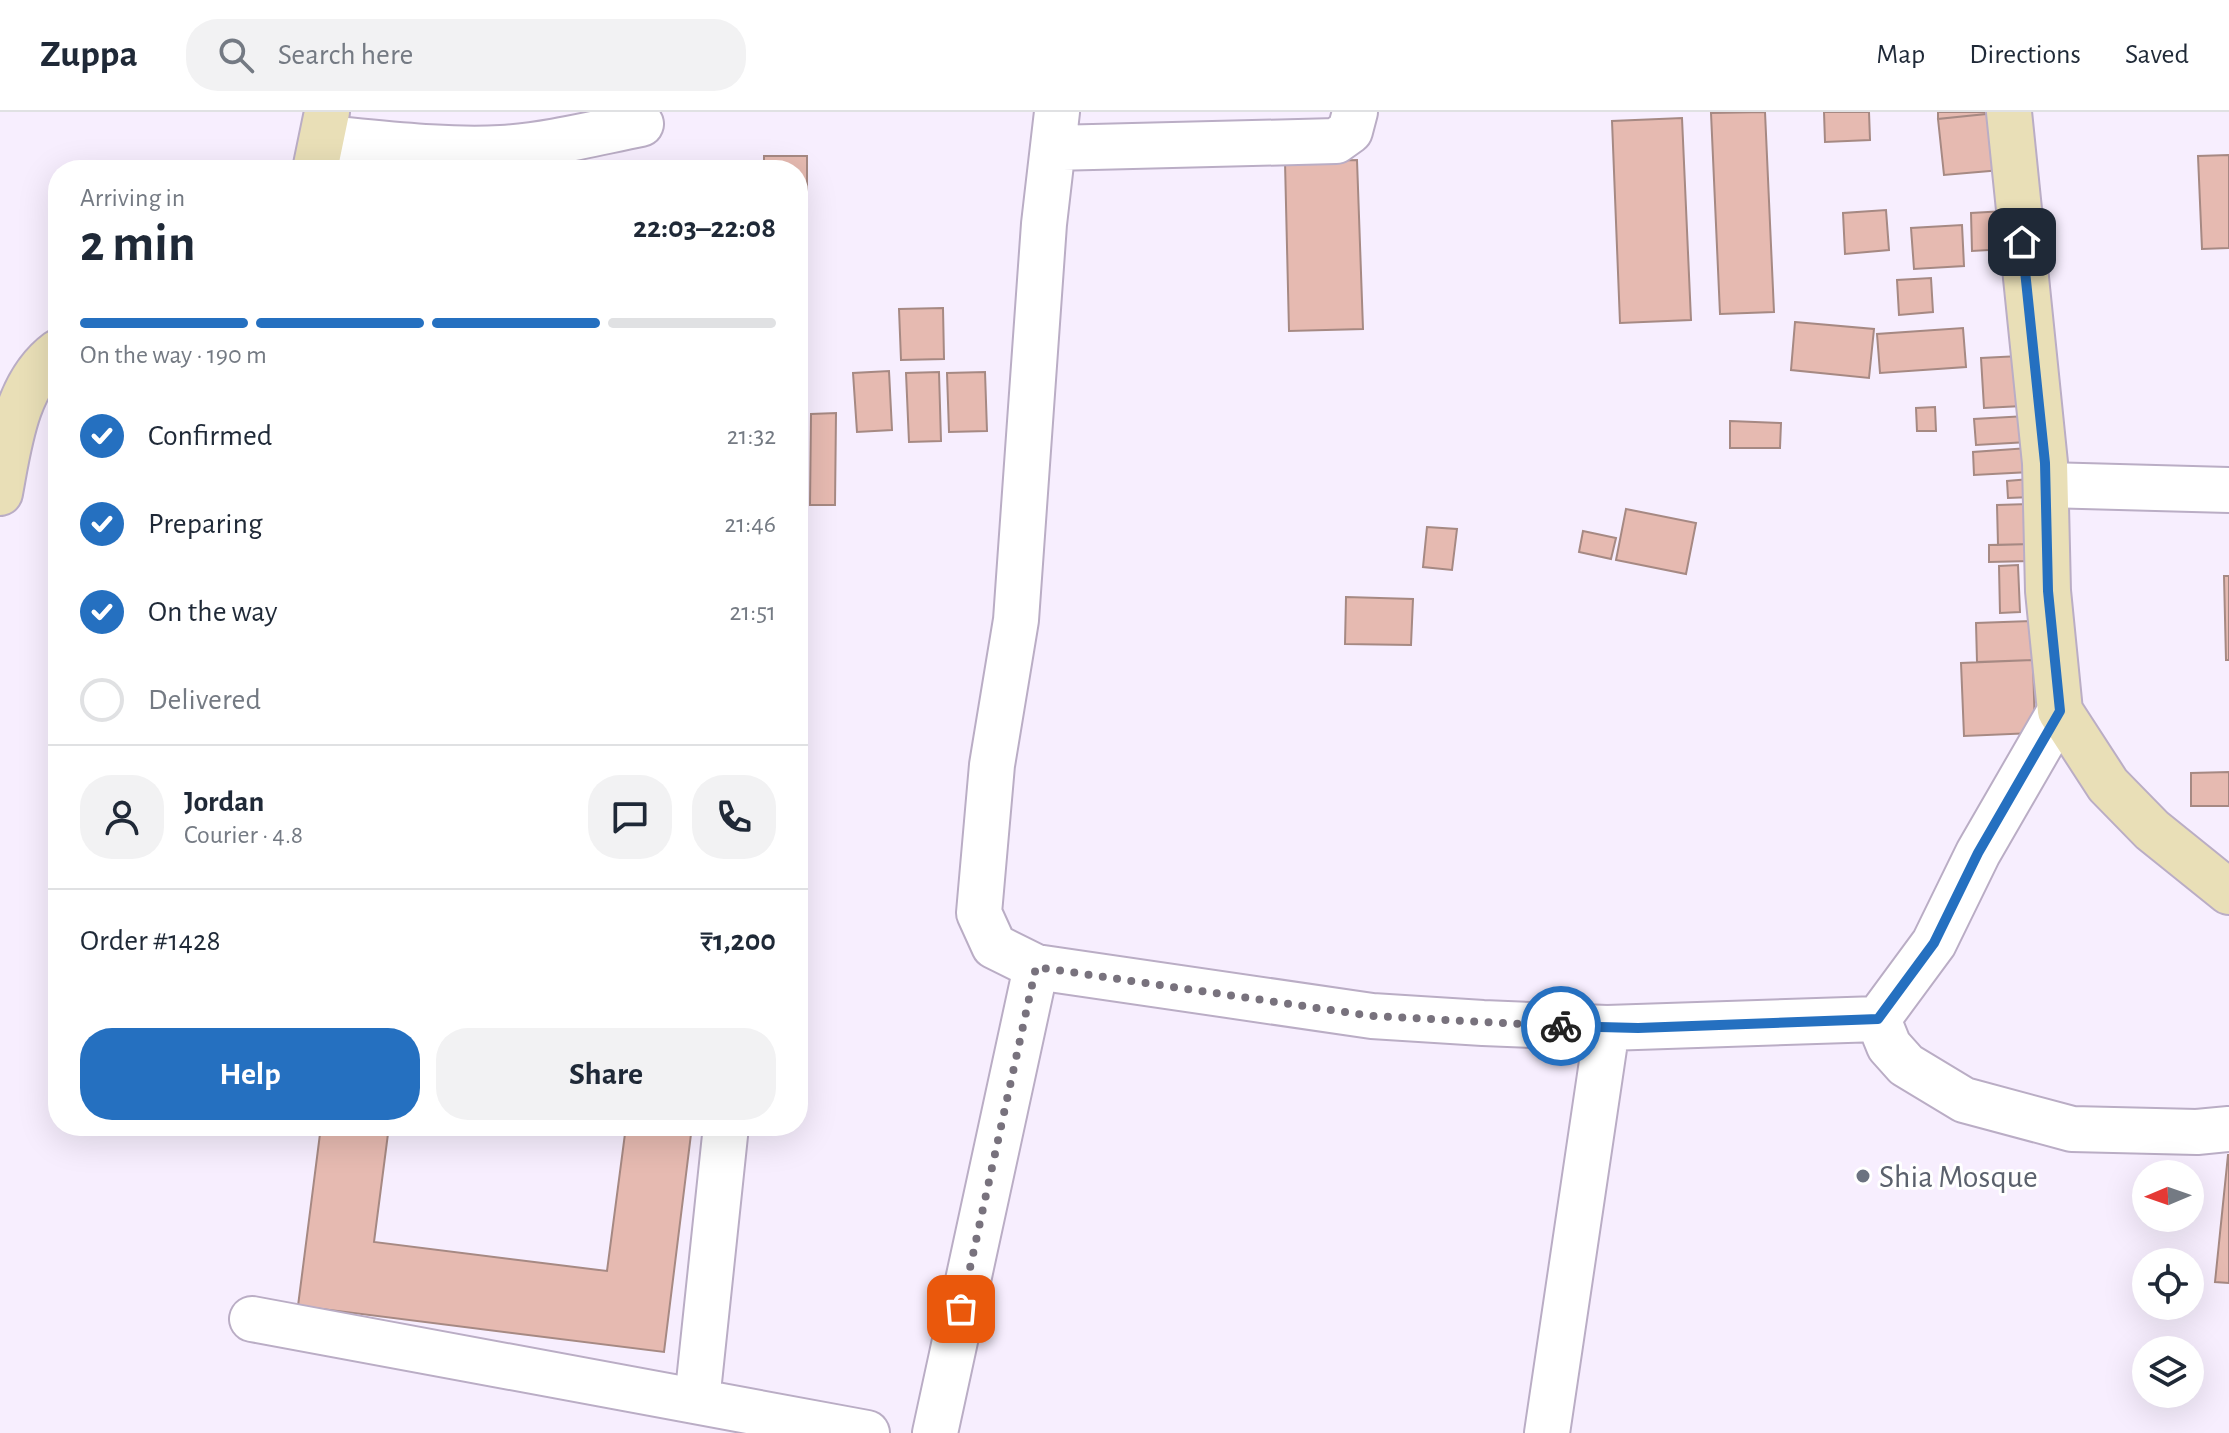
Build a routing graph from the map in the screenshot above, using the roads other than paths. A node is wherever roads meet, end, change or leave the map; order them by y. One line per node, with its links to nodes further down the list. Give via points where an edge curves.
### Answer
1 (1355, 112): 4 (street, via 1350,131 1336,141)
2 (2009, 112): 7 (street)
3 (641, 124): 5 (street, via 500,148)
4 (1055, 130): 12 (street, via 1016,620 992,765 979,913 994,946)
5 (322, 140)
6 (48, 359): 9 (street, via 26,391)
7 (2046, 485): 8 (street); 10 (street, via 2048,591)
8 (2229, 490)
9 (0, 493)
10 (2060, 711): 11 (street, via 2108,785 2152,830); 13 (street, via 1978,853 1934,943)
11 (2229, 892)
12 (1036, 967): 14 (street, via 1372,1016); 20 (street)
13 (1878, 1019): 14 (street); 15 (street, via 1889,1046 1906,1065 1964,1100 2072,1129)
14 (1607, 1028): 21 (street)
15 (2229, 1129)
16 (725, 1136): 18 (street)
17 (252, 1319): 18 (street)
18 (697, 1401): 19 (street)
19 (867, 1433)
20 (935, 1433)
21 (1547, 1433)

